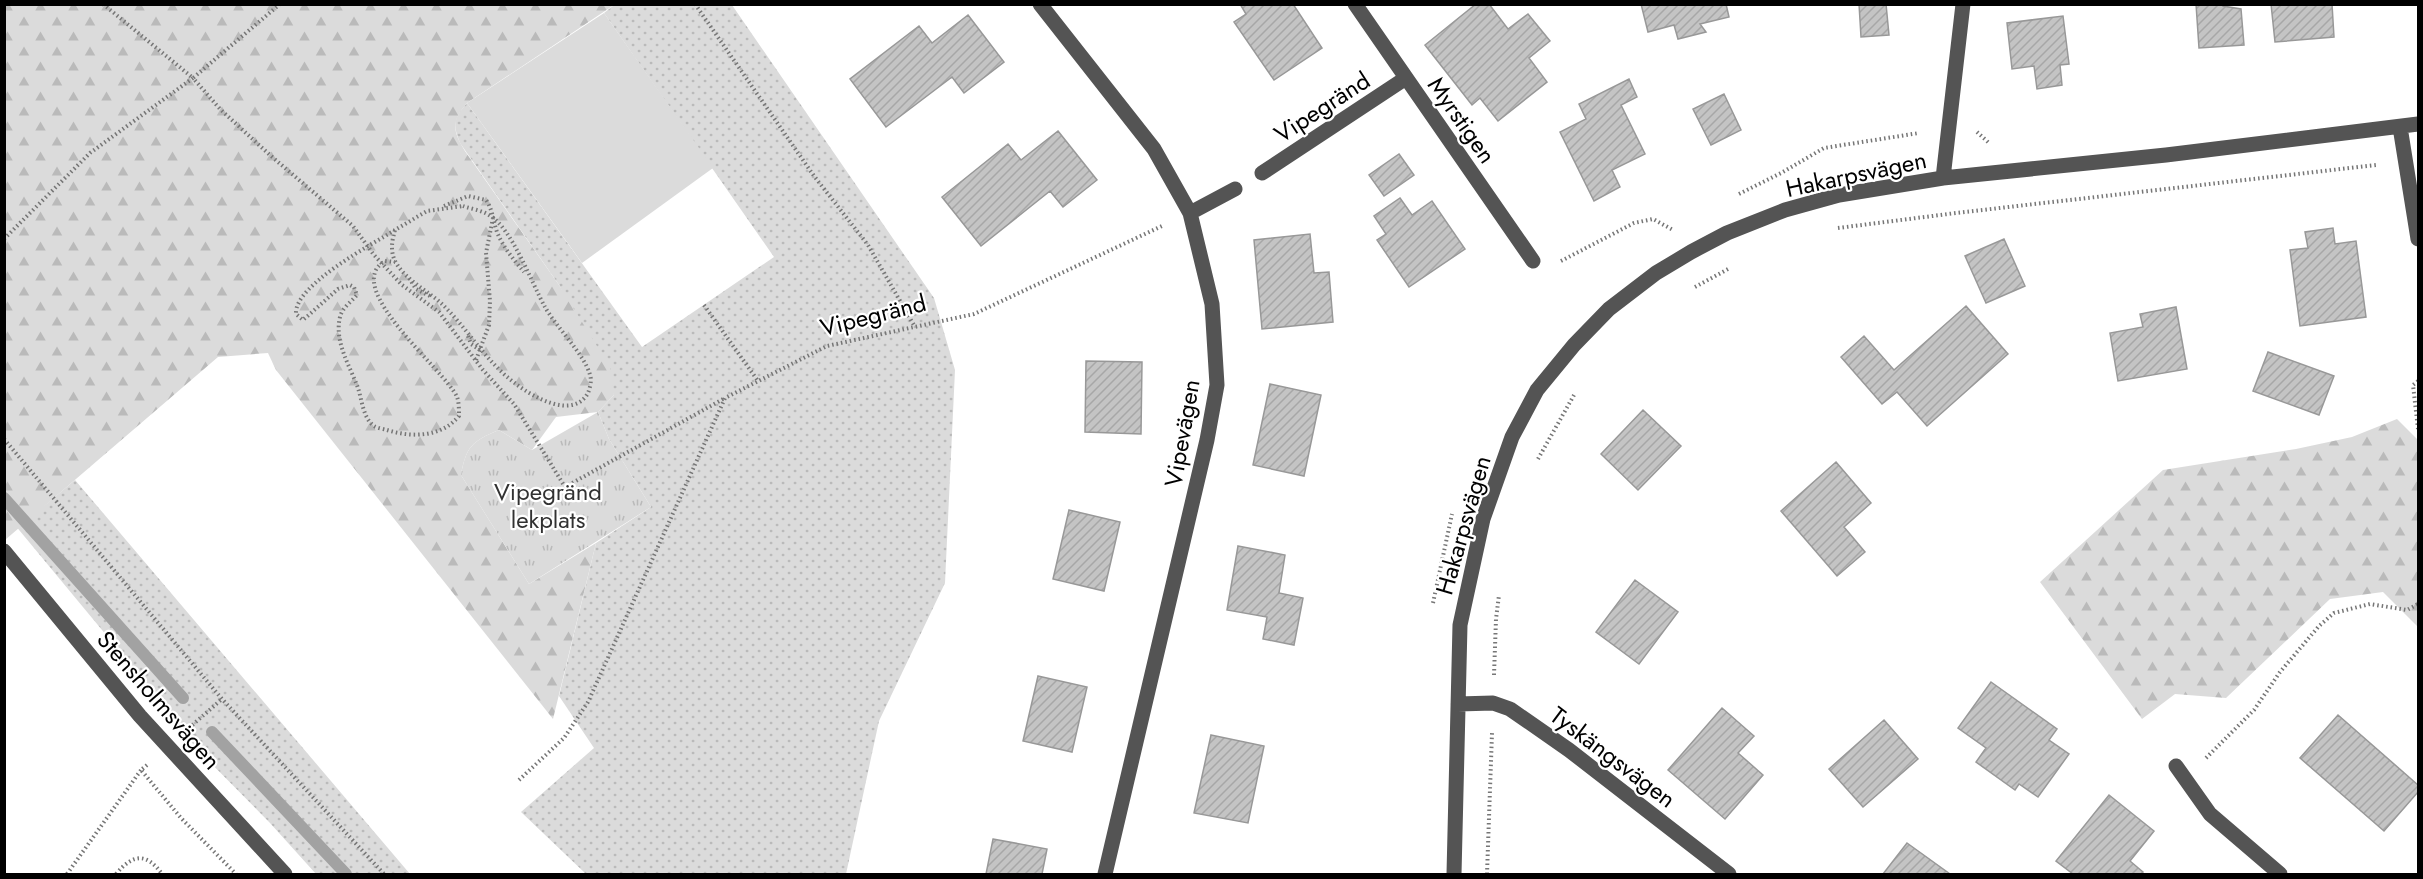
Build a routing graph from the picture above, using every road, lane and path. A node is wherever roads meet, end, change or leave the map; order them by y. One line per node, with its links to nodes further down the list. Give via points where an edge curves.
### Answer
1 (103, 4): 7 (path)
2 (280, 4): 7 (path)
3 (695, 4): 35 (path, via 814,176 868,245)
4 (1040, 4): 18 (street, Vipevägen, via 1154,149)
5 (1355, 4): 8 (street, Myrstigen)
6 (1963, 4): 11 (street)
7 (193, 78): 24 (path, via 90,153); 26 (path, via 220,109 353,226)
8 (1406, 78): 13 (street, Vipegränd); 28 (street, Myrstigen)
9 (2418, 124): 10 (street, Hakarpsvägen)
10 (2400, 127): 12 (street); 14 (street, Hakarpsvägen)
11 (1949, 130): 14 (street); 16 (path, via 1824,148)
12 (2406, 162): 22 (path); 25 (street)
13 (1262, 173)
14 (1943, 178): 27 (street, Hakarpsvägen, via 1839,195 1785,210)
15 (1235, 189): 18 (street)
16 (1734, 196)
17 (439, 209): 19 (path, via 463,206); 19 (path, via 468,196 479,198 492,209); 23 (path, via 427,211)
18 (1190, 213): 35 (path, Vipegränd, via 974,314); 58 (street, Vipevägen, via 1212,304 1217,386)
19 (493, 219): 32 (path, via 505,247); 32 (path, via 507,232); 36 (path, via 486,254 489,325)
20 (1681, 222): 21 (path)
21 (1670, 227): 27 (path); 28 (path, via 1653,219 1634,224 1546,268)
22 (1836, 229)
23 (395, 230): 26 (path); 30 (path, via 391,248)
24 (4, 239)
25 (2418, 239)
26 (366, 245): 29 (path); 29 (path, via 313,285 299,301 296,314 303,320 338,289 354,286 357,295 340,317 340,333 345,360 366,416 374,426 407,436 424,435 452,425 459,416 458,399 447,380 380,302 373,274)
27 (1691, 252): 49 (street, Hakarpsvägen, via 1608,309 1537,390 1512,437 1483,519 1460,625)
28 (1533, 261)
29 (382, 262): 30 (path); 37 (path, via 402,285 439,312)
30 (395, 262): 36 (path, via 434,297)
31 (1736, 264): 33 (path)
32 (529, 277): 36 (path, via 548,314 590,375 585,398 563,405 538,397 517,385)
33 (1688, 291)
34 (704, 305): 38 (path)
35 (915, 327): 38 (path, Vipegränd, via 827,346)
36 (481, 350): 37 (path)
37 (476, 360): 41 (path, Vipegränd, via 514,405 565,487)
38 (758, 381): 41 (path, Vipegränd)
39 (2418, 381): 42 (path, via 2413,385)
40 (1581, 386): 44 (path)
41 (726, 398): 52 (path, via 588,702 564,738)
42 (2418, 429)
43 (4, 440): 57 (path, via 222,699)
44 (1537, 461)
45 (4, 551): 56 (street, Stensholmsvägen, via 140,716)
46 (1501, 584): 48 (path)
47 (2418, 604): 51 (path, via 2407,610 2370,604 2334,613 2280,672 2254,710)
48 (1493, 703): 49 (street, Tyskängsvägen); 60 (path); 61 (street, Tyskängsvägen, via 1510,708 1569,750)
49 (1458, 704): 59 (street, Hakarpsvägen)
50 (141, 770): 53 (path)
51 (2181, 772): 62 (street, via 2210,814)
52 (519, 780)
53 (67, 874)
54 (116, 874): 55 (path, via 135,858 144,857)
55 (162, 874)
56 (285, 874)
57 (384, 874)
58 (1106, 874)
59 (1454, 874)
60 (1487, 874)
61 (1729, 874)
62 (2280, 874)

